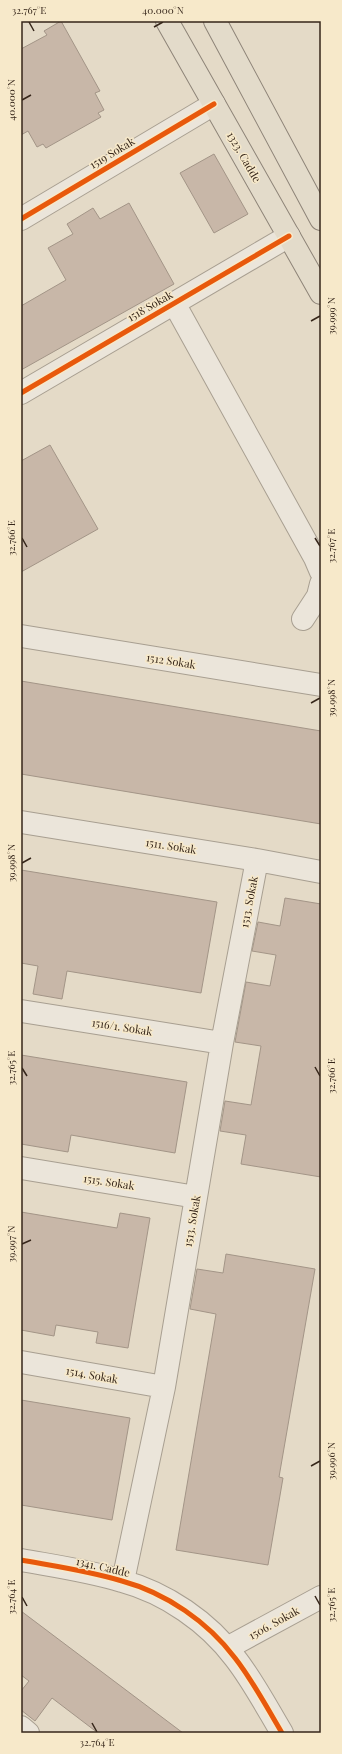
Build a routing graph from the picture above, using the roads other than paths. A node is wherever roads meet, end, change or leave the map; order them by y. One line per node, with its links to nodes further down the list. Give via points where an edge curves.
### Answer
1 (167, 21): 3 (main road, 1323. Cadde)
2 (215, 21): 5 (main road)
3 (214, 104): 4 (street, 1519 Sokak); 6 (main road, 1323. Cadde)
4 (21, 219)
5 (321, 219)
6 (289, 236): 7 (main road, 1323. Cadde); 8 (street, 1518 Sokak)
7 (321, 293)
8 (174, 303): 9 (street, 1518 Sokak); 10 (street)
9 (21, 393)
10 (321, 572)
11 (321, 584): 12 (street, via 318,596)
12 (303, 620)
13 (21, 636): 14 (street, 1512 Sokak)
14 (321, 685)
15 (21, 822): 16 (street, 1511. Sokak)
16 (257, 860): 17 (street, 1511. Sokak); 19 (street, 1513. Sokak)
17 (321, 872)
18 (21, 1012): 19 (street, 1516/1. Sokak)
19 (222, 1043): 21 (street, 1513. Sokak)
20 (21, 1168): 21 (street, 1515. Sokak)
21 (196, 1197): 23 (street, 1513. Sokak)
22 (21, 1362): 23 (street, 1514. Sokak)
23 (164, 1388): 25 (street, 1513. Sokak)
24 (21, 1560): 25 (street, 1341. Cadde)
25 (123, 1581): 27 (street, 1341. Cadde, via 176,1606 209,1630)
26 (320, 1593): 27 (street, 1506. Sokak)
27 (227, 1648): 30 (street, 1341. Cadde, via 244,1670)
28 (21, 1727): 29 (street)
29 (28, 1733)
30 (282, 1733)

